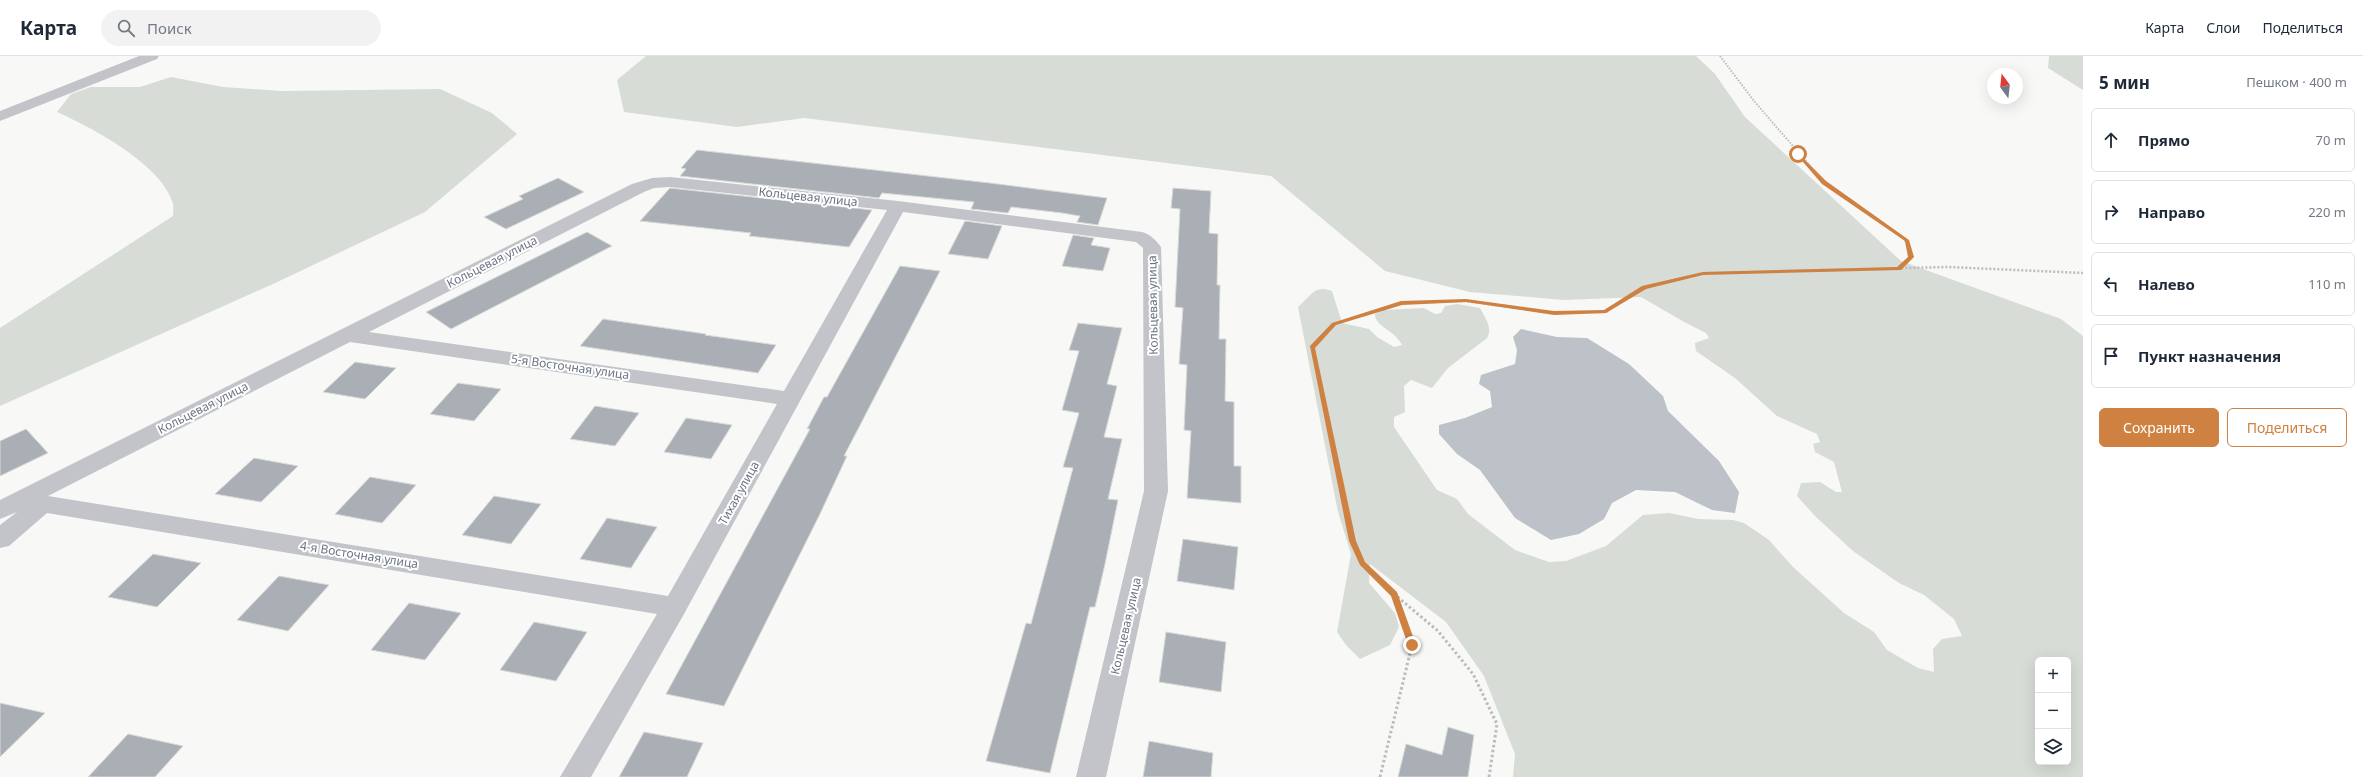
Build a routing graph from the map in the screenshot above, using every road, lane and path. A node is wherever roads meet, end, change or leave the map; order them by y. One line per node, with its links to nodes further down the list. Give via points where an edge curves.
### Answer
1 (152, 56): 3 (lane)
2 (1720, 56): 5 (path, via 1754,101 1824,182 1907,241 1911,257)
3 (0, 116)
4 (898, 206): 7 (lane, Кольцевая улица, via 652,182); 8 (lane, Тихая улица); 15 (lane, Кольцевая улица, via 1123,233 1142,237 1152,247 1156,491)
5 (1899, 269): 6 (path, via 1948,267); 12 (path, via 1703,274 1644,287 1606,312 1554,313 1466,301 1401,303 1334,324 1312,348 1353,541 1362,563)
6 (2083, 273)
7 (347, 335): 8 (lane, 5-я Восточная улица); 9 (lane, Кольцевая улица)
8 (792, 399): 13 (lane, Тихая улица)
9 (35, 500): 10 (lane, Кольцевая улица); 11 (lane); 13 (lane, 4-я Восточная улица)
10 (0, 510)
11 (0, 539)
12 (1394, 594): 16 (path, via 1412,645); 17 (path, via 1438,631 1473,674 1497,724)
13 (675, 607): 14 (lane, Тихая улица)
14 (574, 777)
15 (1091, 777)
16 (1380, 777)
17 (1489, 777)

